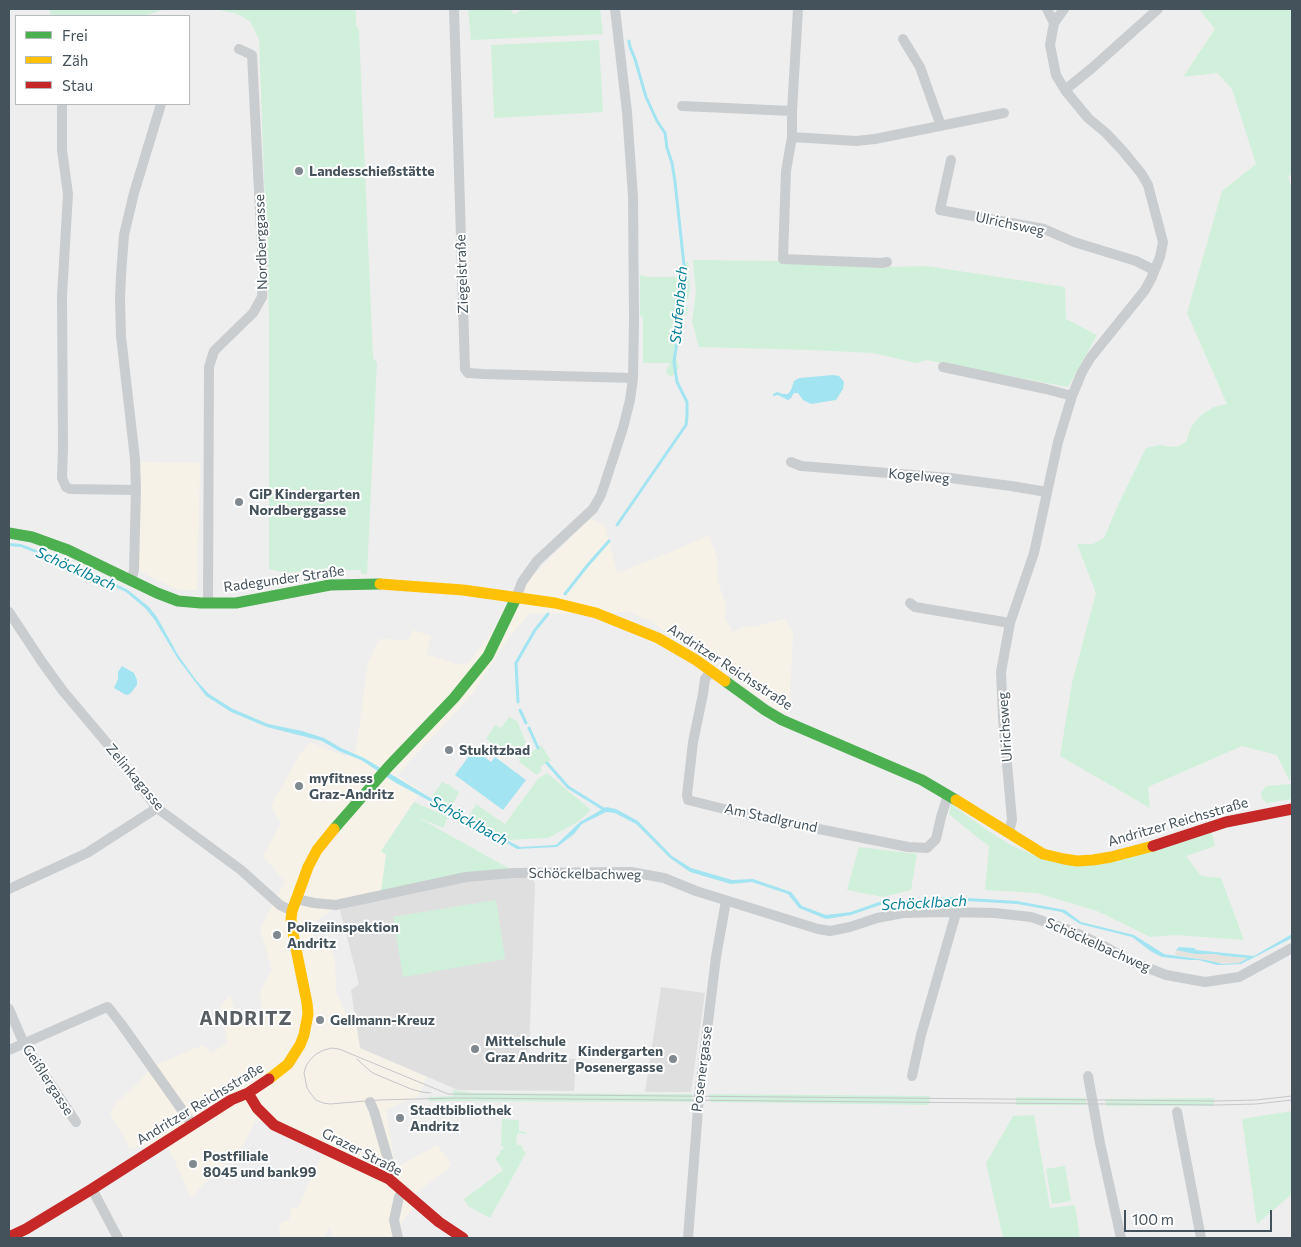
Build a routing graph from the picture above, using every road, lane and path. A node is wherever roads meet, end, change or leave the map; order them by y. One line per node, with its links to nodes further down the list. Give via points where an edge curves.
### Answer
1 (454, 9): 22 (street, Ziegelstraße, via 464,369 468,373)
2 (615, 9): 22 (street, via 633,196)
3 (798, 9): 14 (street)
4 (1048, 9): 7 (street)
5 (1064, 9): 7 (street, Ulrichsweg)
6 (1158, 9): 10 (street)
7 (1054, 23): 10 (street, Ulrichsweg, via 1050,45 1056,75)
8 (903, 39): 16 (street, via 920,67)
9 (239, 49): 31 (street, Nordberggasse, via 252,55 262,297 253,313 214,351 209,366)
10 (1065, 90): 20 (street, Ulrichsweg, via 1146,180 1163,242)
11 (62, 105): 25 (street, via 62,150 68,194 62,301 62,478 70,489)
12 (161, 105): 25 (street, via 134,193 121,266 121,336)
13 (682, 106): 14 (street)
14 (792, 111): 17 (street)
15 (1004, 113): 16 (street)
16 (941, 126): 17 (street, via 856,141)
17 (792, 137): 19 (street, via 786,171 783,259)
18 (951, 160): 20 (street, Ulrichsweg, via 940,210 1044,230 1136,261)
19 (887, 262)
20 (1154, 272): 23 (street, Ulrichsweg, via 1145,290 1091,357)
21 (943, 367): 23 (street)
22 (633, 378): 29 (street, via 627,415 601,495 593,510 537,561 522,582)
23 (1072, 396): 26 (street, Ulrichsweg)
24 (791, 462): 26 (street, Kogelweg, via 801,466 950,478)
25 (136, 490): 28 (street)
26 (1047, 492): 33 (street, Ulrichsweg, via 1034,553)
27 (9, 533): 28 (main road, Radegunder Straße, via 32,537 68,550)
28 (131, 581): 31 (main road, Radegunder Straße, via 178,601)
29 (516, 598): 31 (main road, Radegunder Straße, via 416,586 347,584 245,602); 34 (main road, Andritzer Reichsstraße, via 555,603 603,615 658,638); 40 (main road, Andritzer Reichsstraße, via 488,656 317,850)
30 (910, 603): 33 (street, via 915,607)
31 (208, 604)
32 (9, 612): 36 (street, Zelinkagasse, via 63,691)
33 (1010, 622): 38 (street, Ulrichsweg, via 1001,672 1012,820)
34 (711, 671): 35 (main road, Andritzer Reichsstraße, via 782,720 900,770); 35 (street, Am Stadlgrund, via 705,679 693,742 688,800 908,847 927,848 936,839)
35 (948, 795): 38 (main road, Andritzer Reichsstraße)
36 (157, 808): 39 (street, via 87,853); 42 (street, Zelinkagasse, via 241,870 280,905)
37 (1292, 809): 38 (main road, Andritzer Reichsstraße, via 1226,822 1148,848 1093,860 1077,861 1043,854)
38 (1009, 832)
39 (9, 889)
40 (296, 899): 41 (street, Schöckelbachweg, via 336,906 466,877 514,873 631,872 664,878); 42 (main road, Andritzer Reichsstraße)
41 (726, 901): 43 (street, Schöckelbachweg, via 830,931 903,913); 62 (street, Posenergasse, via 699,1093)
42 (292, 911): 50 (main road, Andritzer Reichsstraße, via 307,1003 306,1026 288,1064)
43 (956, 913): 44 (street, Schöckelbachweg, via 1031,916 1072,931 1130,961 1166,975 1205,982 1239,977); 48 (street)
44 (1292, 948)
45 (9, 1009): 46 (street, Geißlergasse)
46 (24, 1044): 47 (street); 53 (street, Geißlergasse); 54 (street, via 108,1007)
47 (9, 1050)
48 (912, 1076)
49 (1088, 1076): 63 (street)
50 (248, 1093): 54 (main road, Andritzer Reichsstraße); 55 (main road, Grazer Straße, via 274,1125)
51 (370, 1102): 55 (street, via 390,1166)
52 (1177, 1112): 64 (street)
53 (76, 1122)
54 (192, 1124): 56 (main road, Andritzer Reichsstraße)
55 (389, 1179): 57 (main road, Grazer Straße)
56 (92, 1189): 58 (main road, Andritzer Reichsstraße); 59 (street)
57 (403, 1190): 60 (street, via 394,1220); 61 (main road, Grazer Straße)
58 (9, 1237)
59 (118, 1238)
60 (398, 1238)
61 (463, 1238)
62 (688, 1238)
63 (1121, 1238)
64 (1201, 1238)

